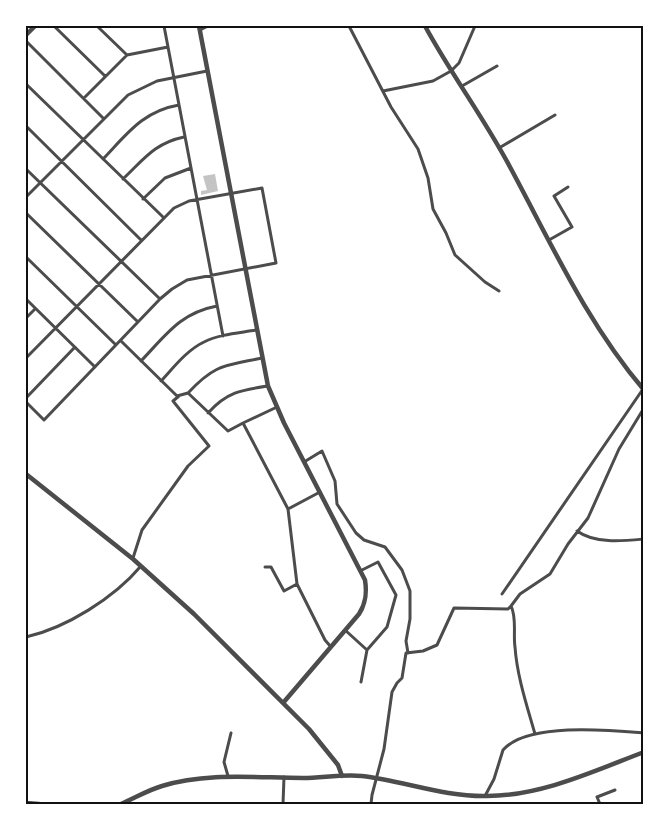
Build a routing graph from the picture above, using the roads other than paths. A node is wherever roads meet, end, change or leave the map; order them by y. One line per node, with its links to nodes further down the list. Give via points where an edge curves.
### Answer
1 (34, 26): 10 (street)
2 (54, 26): 17 (street)
3 (97, 26): 13 (street)
4 (164, 26): 12 (street)
5 (207, 26): 9 (street)
6 (349, 26): 21 (street)
7 (425, 26): 16 (street)
8 (475, 26): 16 (street, via 459,63)
9 (199, 28): 15 (street)
10 (26, 35)
11 (26, 41): 22 (street)
12 (168, 47): 13 (street); 18 (street)
13 (127, 55): 17 (street)
14 (497, 66): 20 (street)
15 (207, 71): 18 (street); 37 (street)
16 (451, 71): 20 (street); 21 (street, via 433,81)
17 (105, 76): 22 (street)
18 (173, 77): 23 (street); 25 (street, via 138,88)
19 (26, 84): 28 (street)
20 (460, 86): 29 (street)
21 (383, 91): 50 (street, via 421,156 433,209 455,255)
22 (84, 98): 25 (street)
23 (179, 105): 27 (street); 30 (street, via 147,116)
24 (555, 115): 29 (street)
25 (103, 118): 28 (street)
26 (26, 126): 31 (street)
27 (185, 137): 32 (street); 34 (street, via 153,149)
28 (82, 139): 30 (street); 31 (street)
29 (499, 148): 44 (street)
30 (103, 159): 34 (street)
31 (61, 161): 35 (street); 43 (street)
32 (191, 168): 39 (street, via 165,178); 40 (street)
33 (26, 169): 35 (street)
34 (123, 179): 39 (street)
35 (39, 183): 38 (street); 46 (street)
36 (568, 187): 44 (street, via 554,196 572,227)
37 (231, 193): 40 (street); 47 (street); 47 (street, via 262,188 276,263)
38 (26, 197)
39 (143, 199): 42 (street)
40 (196, 199): 42 (street, via 178,205); 48 (street)
41 (26, 213): 49 (street)
42 (163, 217): 43 (street)
43 (141, 240): 46 (street)
44 (549, 240): 70 (street, via 585,309)
45 (26, 257): 53 (street)
46 (120, 261): 49 (street); 52 (street)
47 (245, 269): 48 (street); 59 (street)
48 (211, 275): 52 (street, via 179,284); 54 (street)
49 (98, 284): 53 (street); 57 (street)
50 (499, 291)
51 (26, 299): 55 (street)
52 (160, 300): 57 (street)
53 (76, 306): 58 (street); 62 (street)
54 (217, 306): 60 (street); 66 (street, via 184,317)
55 (35, 309): 56 (street); 58 (street)
56 (26, 318)
57 (138, 322): 61 (street)
58 (55, 328): 63 (street); 64 (street)
59 (256, 330): 60 (street); 65 (street)
60 (223, 336): 68 (street, via 195,347)
61 (121, 341): 62 (street); 66 (street)
62 (116, 345): 67 (street)
63 (75, 347): 67 (street); 73 (street)
64 (26, 358)
65 (262, 358): 69 (street); 71 (street, via 213,370)
66 (141, 361): 68 (street)
67 (95, 367): 73 (street, via 44,420)
68 (161, 381): 72 (street, via 177,396)
69 (268, 386): 74 (street); 76 (street, via 224,397)
70 (643, 390): 89 (street)
71 (188, 393): 72 (street); 76 (street)
72 (180, 394): 84 (street, via 173,401 209,446 188,466 142,530)
73 (26, 400)
74 (277, 407): 77 (street); 78 (street)
75 (644, 408): 82 (street, via 619,448 588,518)
76 (208, 413): 77 (street, via 228,431)
77 (243, 423): 81 (street)
78 (304, 462): 80 (street); 95 (street, via 322,451 335,481 338,504 356,533 385,547 402,570 410,591)
79 (26, 474): 84 (street)
80 (320, 492): 81 (street); 87 (street)
81 (288, 509): 88 (street)
82 (577, 531): 83 (street, via 614,541); 90 (street, via 550,574 520,594)
83 (644, 540)
84 (133, 560): 85 (street)
85 (141, 566): 92 (street, via 118,590 96,604); 97 (street)
86 (265, 567): 88 (street, via 271,567 284,591)
87 (360, 571): 91 (street, via 366,597 359,614); 94 (street, via 378,562 396,595 387,627)
88 (297, 584): 93 (street)
89 (502, 594)
90 (511, 606): 95 (street, via 454,608 436,645); 100 (street, via 514,649)
91 (345, 630): 93 (street); 94 (street)
92 (26, 637)
93 (331, 646): 97 (street)
94 (367, 650): 96 (street)
95 (408, 653): 105 (street, via 402,678 392,692)
96 (361, 681)
97 (283, 703): 102 (street, via 319,740)
98 (231, 733): 104 (street, via 224,762)
99 (644, 733): 100 (street, via 591,729)
100 (535, 734): 107 (street, via 503,750 494,779)
101 (644, 752): 107 (street, via 550,786)
102 (342, 776): 103 (street); 105 (street)
103 (284, 777): 104 (street); 112 (street)
104 (228, 778): 111 (street, via 160,786)
105 (377, 779): 107 (street); 113 (street)
106 (615, 790): 114 (street, via 597,797)
107 (483, 796): 109 (street)
108 (26, 803): 110 (street)
109 (480, 803)
110 (39, 804)
111 (121, 804)
112 (283, 804)
113 (371, 804)
114 (600, 804)

